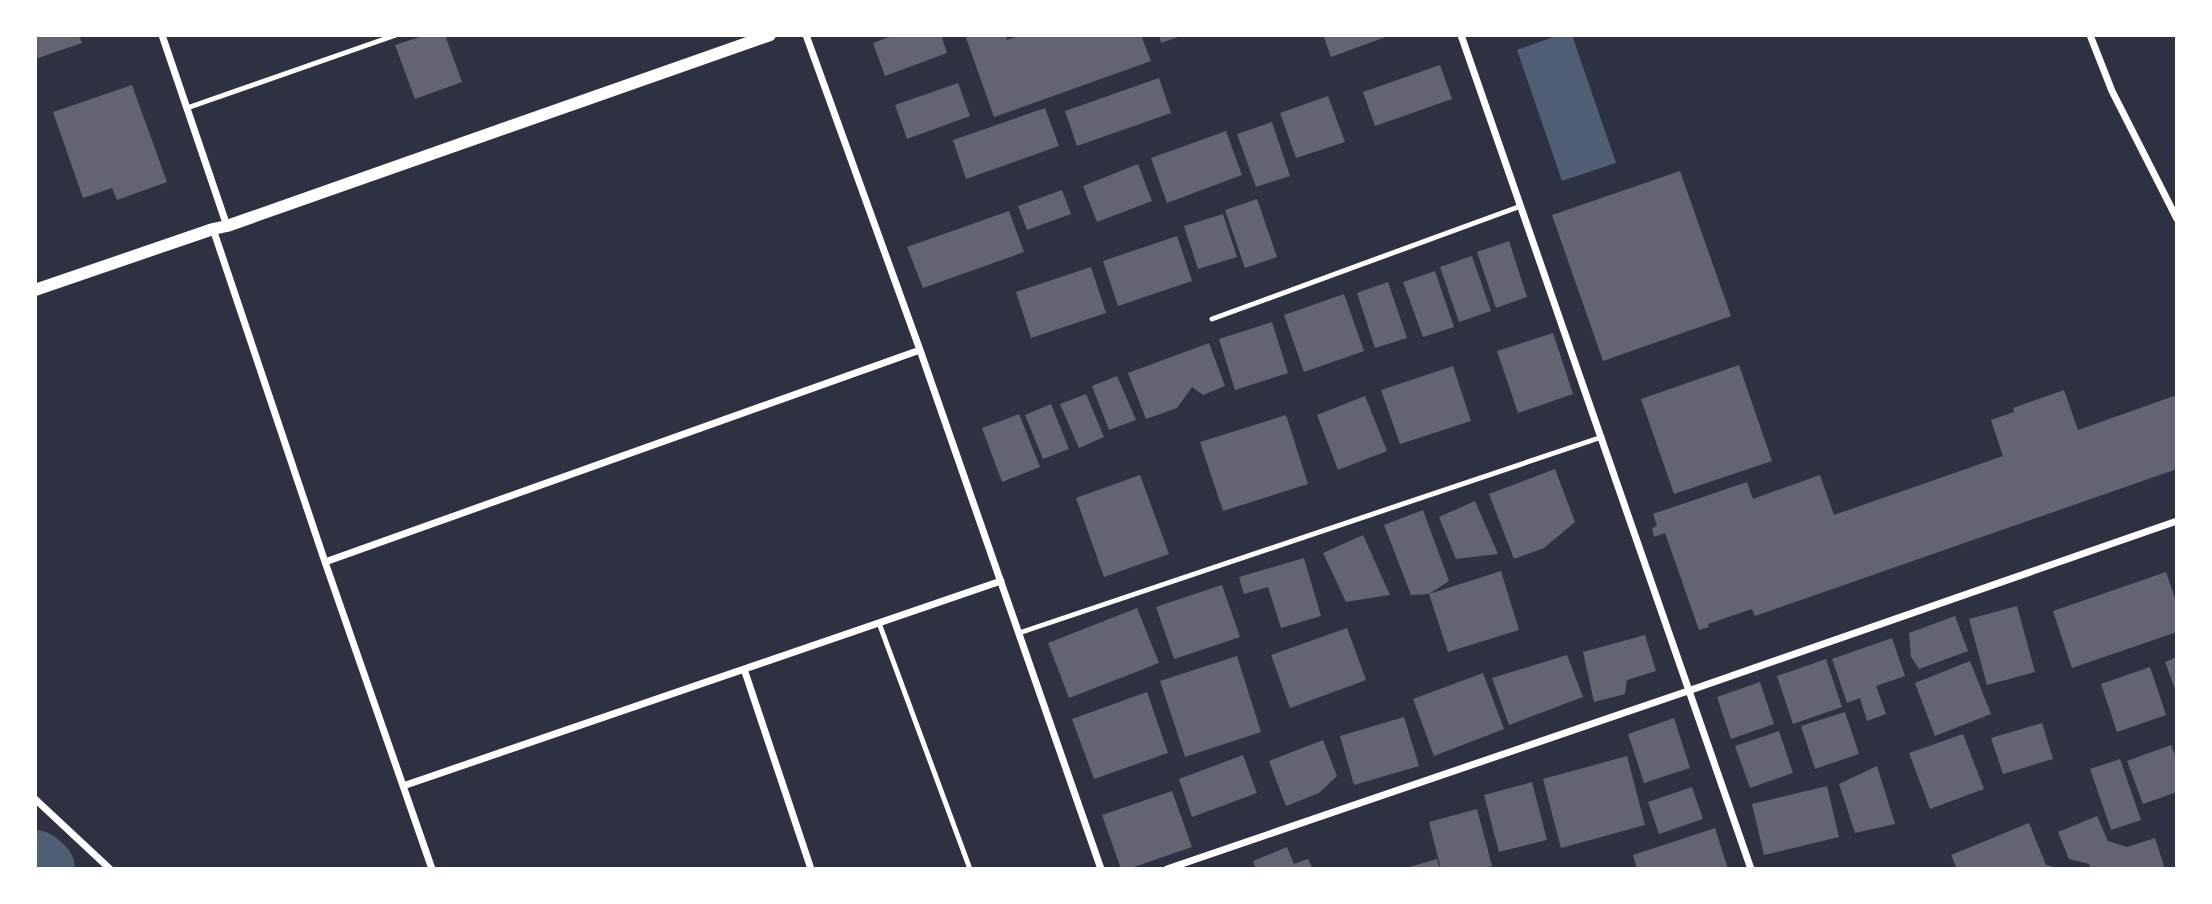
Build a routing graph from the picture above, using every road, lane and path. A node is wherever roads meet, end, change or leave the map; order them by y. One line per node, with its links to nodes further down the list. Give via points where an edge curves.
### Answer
1 (162, 35): 7 (street)
2 (396, 35): 7 (lane)
3 (770, 35): 10 (street)
4 (806, 35): 14 (street)
5 (1461, 35): 8 (street)
6 (2091, 35): 9 (street, via 2112,91)
7 (187, 108): 10 (street)
8 (1521, 206): 13 (lane); 15 (street)
9 (2177, 219)
10 (227, 226): 11 (street)
11 (213, 229): 12 (street); 17 (street)
12 (35, 289)
13 (1212, 319)
14 (920, 350): 17 (street); 18 (street)
15 (1602, 437): 20 (lane); 22 (street)
16 (2177, 521): 22 (street)
17 (325, 562): 23 (street)
18 (1002, 581): 19 (street); 20 (street)
19 (879, 623): 21 (street); 28 (lane)
20 (1019, 633): 29 (street)
21 (744, 669): 23 (street); 27 (street)
22 (1688, 691): 30 (street); 31 (street)
23 (403, 786): 26 (street)
24 (35, 799): 25 (street)
25 (110, 869)
26 (432, 869)
27 (811, 869)
28 (970, 869)
29 (1101, 869)
30 (1167, 869)
31 (1751, 869)

